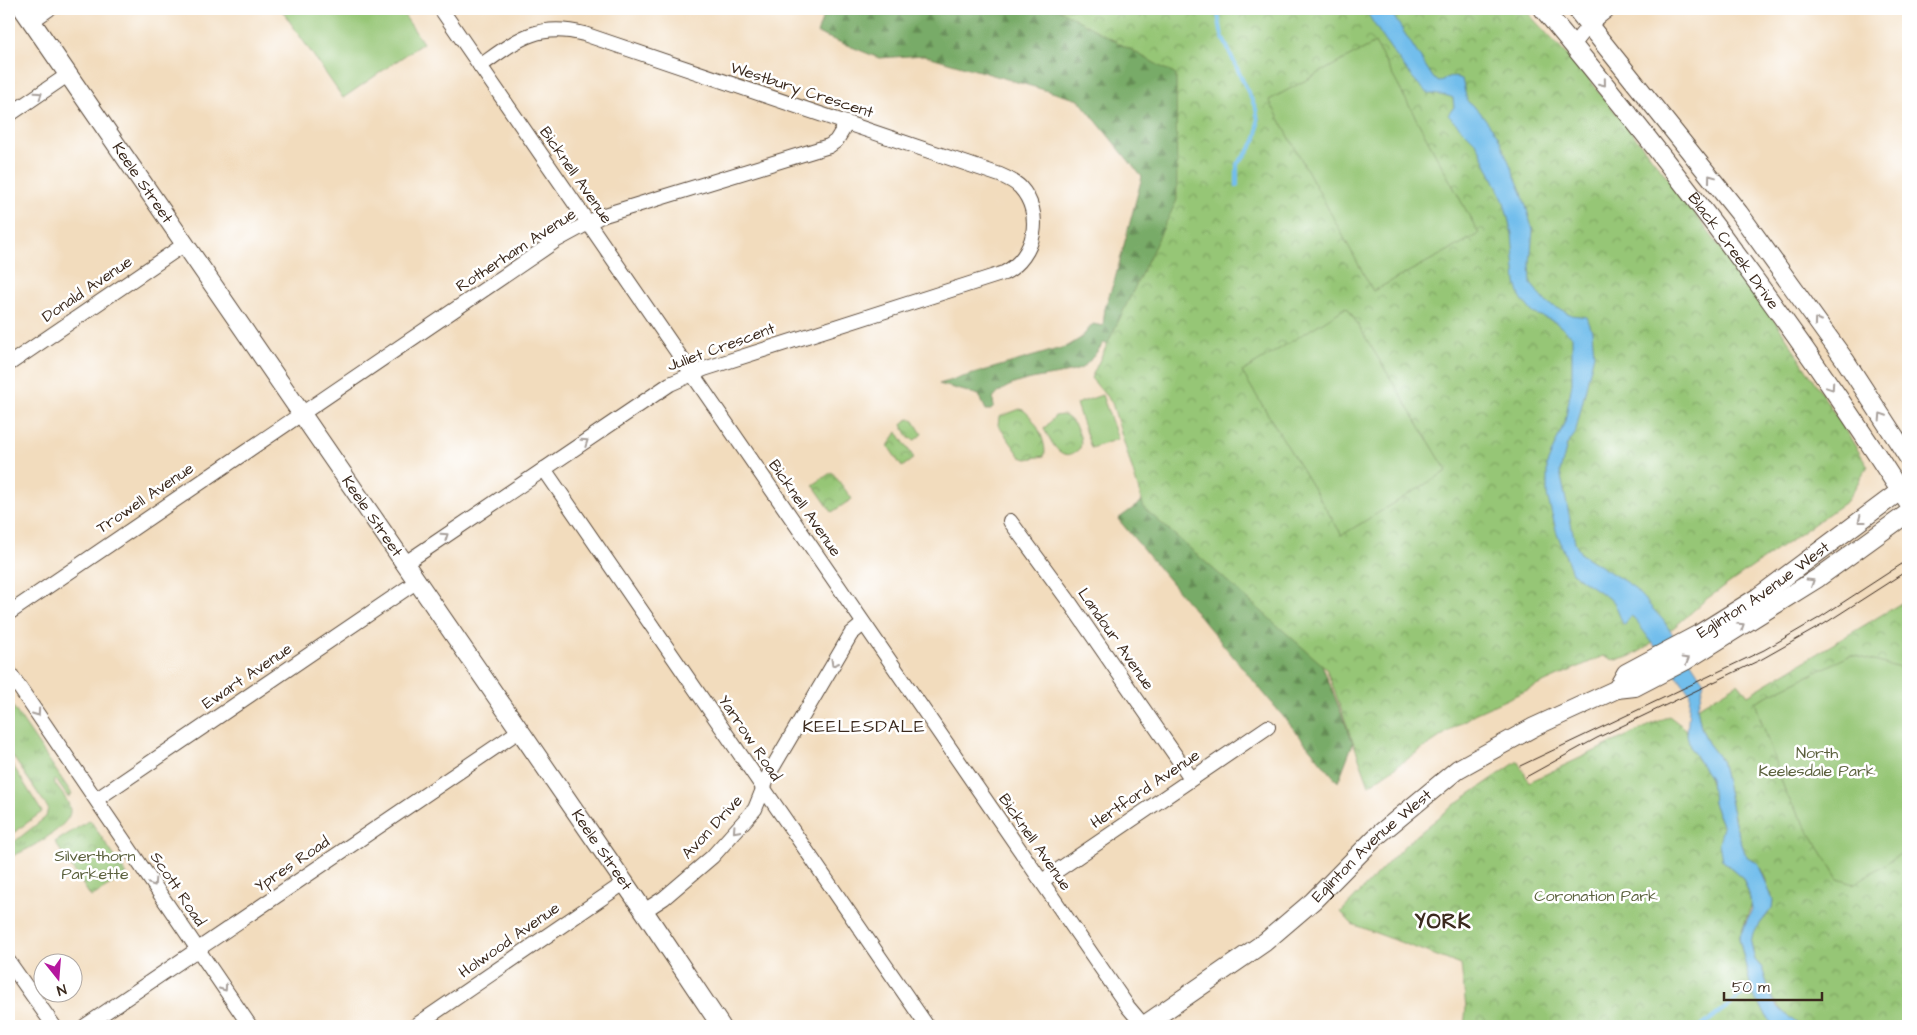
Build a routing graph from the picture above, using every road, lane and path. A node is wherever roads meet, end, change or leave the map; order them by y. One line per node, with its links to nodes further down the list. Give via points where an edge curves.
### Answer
1 (49, 9): 6 (street)
2 (441, 9): 9 (street, Bicknell Avenue)
3 (1543, 9): 8 (main road, Black Creek Drive)
4 (1576, 9): 7 (main road, Black Creek Drive)
5 (1609, 9): 7 (street)
6 (28, 15): 10 (main road, Keele Street)
7 (1590, 24): 8 (street); 19 (main road, Black Creek Drive, one-way to 7, via 1845,360 1739,214)
8 (1573, 45): 21 (main road, Black Creek Drive, one-way to 21, via 1774,305)
9 (480, 66): 12 (street, Westbury Crescent, via 534,32 570,31); 13 (street, Bicknell Avenue)
10 (69, 74): 11 (street, one-way to 10); 14 (main road, Keele Street)
11 (9, 115)
12 (847, 123): 13 (street, Rotherham Avenue, via 829,146 601,216); 15 (street, Westbury Crescent, via 985,169 1020,187 1030,203 1034,231 1024,256)
13 (588, 224): 17 (street, Bicknell Avenue); 18 (street, Rotherham Avenue, via 557,240)
14 (185, 244): 16 (street, Donald Avenue); 18 (main road, Keele Street)
15 (1004, 273): 17 (street, Juliet Crescent)
16 (9, 364)
17 (691, 374): 20 (street, Juliet Crescent, one-way to 17, via 670,384); 27 (street, Bicknell Avenue)
18 (303, 414): 24 (main road, Keele Street); 26 (street, Trowell Avenue)
19 (1908, 456)
20 (544, 469): 24 (street, Juliet Crescent, one-way to 20); 33 (street, Yarrow Road)
21 (1906, 493): 28 (main road, Eglinton Avenue West, one-way to 28, via 1758,597)
22 (1908, 513): 28 (main road, Eglinton Avenue West, one-way to 22, via 1818,578)
23 (1010, 522): 32 (street, Landour Avenue, via 1064,594)
24 (404, 564): 25 (main road, Keele Street)
25 (416, 582): 31 (main road, Keele Street); 34 (street, Ewart Avenue)
26 (9, 612)
27 (863, 624): 33 (street, Avon Drive, one-way to 33, via 851,634 770,772); 35 (street, Bicknell Avenue)
28 (1706, 640): 46 (main road, Eglinton Avenue West, via 1655,668 1635,687 1617,689 1520,734 1458,769 1376,836 1266,942)
29 (9, 672): 34 (street, Scott Road, one-way to 34)
30 (1268, 727): 32 (street, Hertford Avenue)
31 (519, 730): 36 (main road, Keele Street); 38 (street, Ypres Road)
32 (1191, 778): 35 (street, Hertford Avenue)
33 (764, 790): 37 (street, Avon Drive, one-way to 37, via 756,809 712,857); 45 (street, Yarrow Road)
34 (97, 799): 38 (street, Scott Road, one-way to 38)
35 (1042, 881): 46 (street, Bicknell Avenue)
36 (624, 882): 37 (main road, Keele Street); 43 (street, Holwood Avenue)
37 (644, 911): 44 (main road, Keele Street)
38 (198, 950): 41 (street, Ypres Road); 42 (street, Scott Road, one-way to 42)
39 (9, 962): 40 (street)
40 (54, 1026)
41 (85, 1026)
42 (250, 1026)
43 (415, 1026)
44 (721, 1026)
45 (927, 1026)
46 (1143, 1026)

